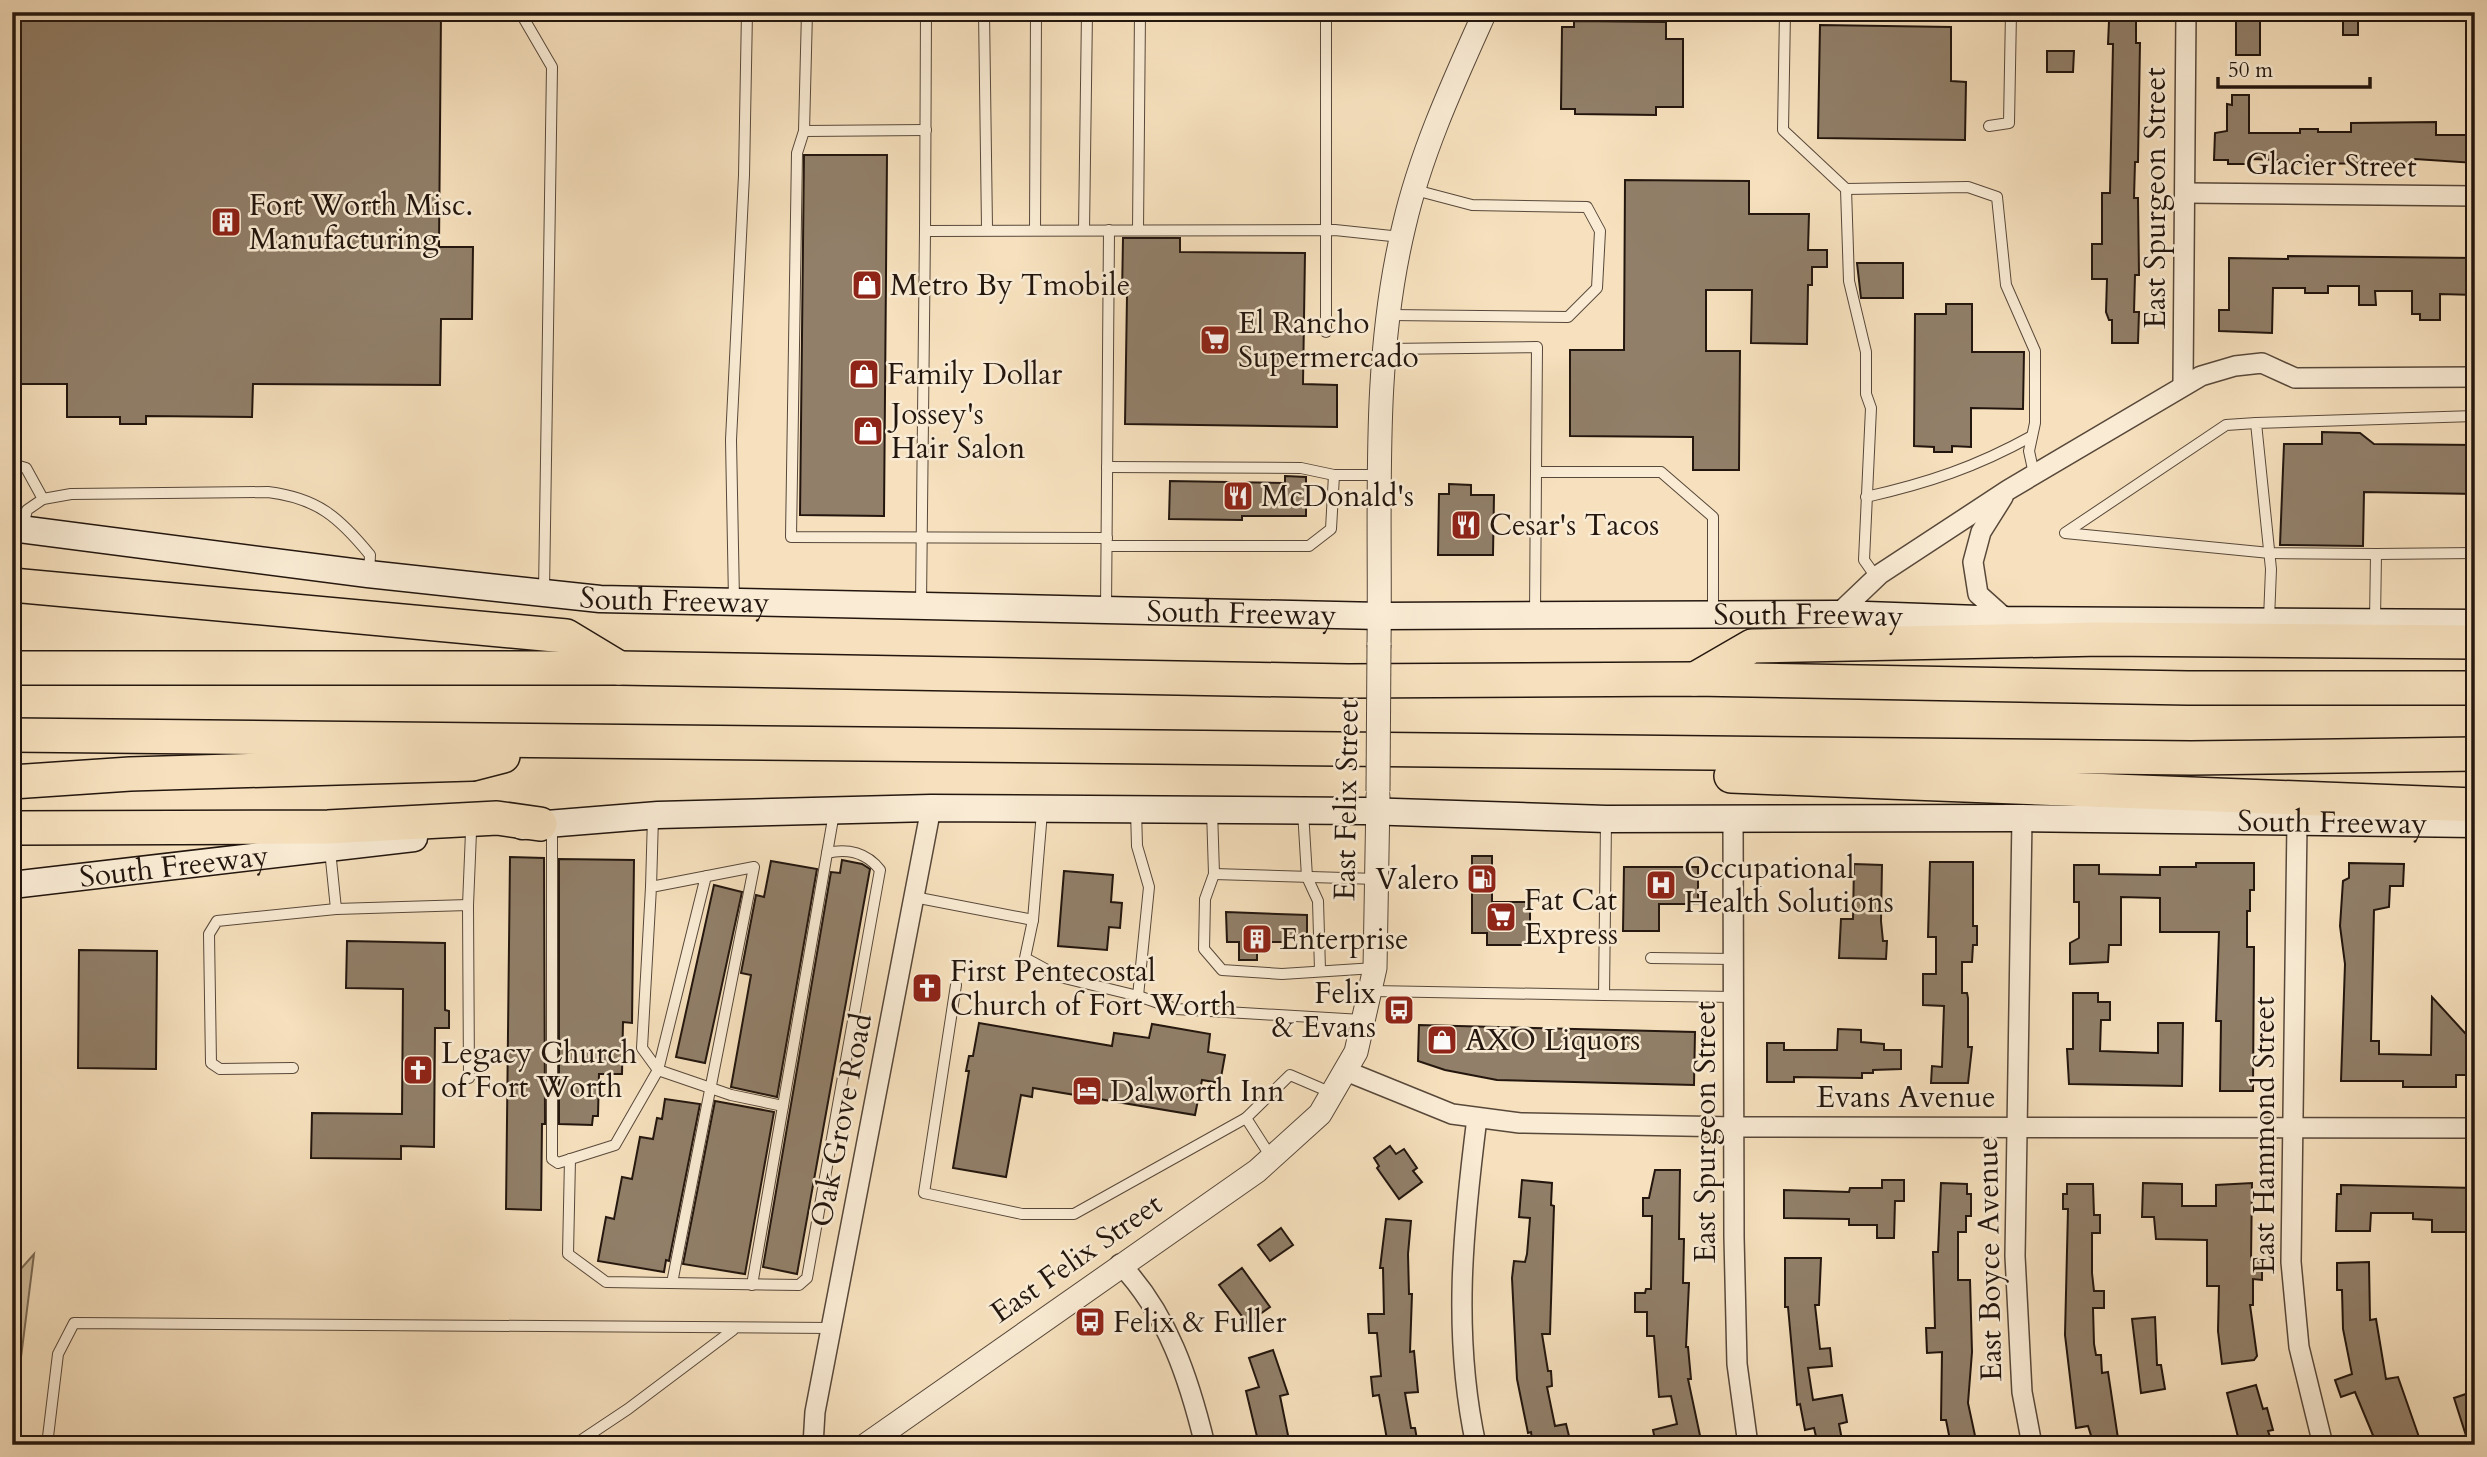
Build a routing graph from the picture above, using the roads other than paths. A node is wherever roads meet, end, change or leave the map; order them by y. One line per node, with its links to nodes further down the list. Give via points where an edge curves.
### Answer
1 (520, 12): 57 (lane, via 552,67)
2 (747, 12): 58 (lane, via 731,440)
3 (807, 12): 16 (lane)
4 (926, 12): 15 (lane)
5 (984, 12): 21 (lane)
6 (1036, 12): 22 (lane)
7 (1087, 12): 23 (lane)
8 (1140, 12): 25 (lane)
9 (1326, 12): 26 (lane)
10 (1485, 12): 18 (street, East Felix Street)
11 (1785, 12): 17 (lane, via 1783,130)
12 (2011, 12): 14 (lane, via 2009,123)
13 (2186, 12): 19 (street, East Spurgeon Street)
14 (1989, 126)
15 (926, 130): 16 (lane); 27 (lane)
16 (804, 131): 47 (lane, via 797,153 791,537)
17 (1846, 189): 36 (lane, via 1968,187 1997,197 2006,285 2035,351); 44 (lane, via 1849,281 1866,352 1866,394 1871,408)
18 (1415, 190): 28 (street, East Felix Street); 29 (lane, via 1472,205 1587,206 1600,231 1597,289 1568,317)
19 (2187, 193): 20 (street, Glacier Street); 33 (street, East Spurgeon Street)
20 (2475, 197)
21 (987, 228): 22 (lane); 27 (lane)
22 (1035, 229): 23 (lane)
23 (1084, 230): 24 (lane)
24 (1109, 230): 25 (lane); 38 (lane)
25 (1138, 230): 26 (lane)
26 (1326, 230): 28 (lane); 30 (lane)
27 (925, 231): 47 (lane)
28 (1402, 237): 29 (street, East Felix Street)
29 (1390, 315): 31 (street, East Felix Street)
30 (1326, 332)
31 (1387, 349): 39 (lane, via 1537,347); 42 (street, East Felix Street)
32 (2475, 377): 33 (street, via 2295,378 2262,363 2235,366)
33 (2183, 384): 40 (street)
34 (2475, 416): 35 (lane)
35 (2256, 423): 49 (lane); 49 (lane, via 2226,425 2064,533)
36 (2032, 436): 40 (lane, via 2029,451); 44 (lane, via 1988,460 1931,482)
37 (12, 464): 45 (lane, via 26,468)
38 (1107, 467): 41 (lane, via 1301,468); 48 (lane)
39 (1536, 472): 62 (lane, via 1661,471 1713,517); 64 (lane)
40 (2034, 474): 43 (street)
41 (1334, 475): 42 (lane); 48 (lane, via 1331,529 1309,546)
42 (1380, 475): 63 (street, East Felix Street)
43 (2008, 490): 53 (street); 65 (street, via 1981,532 1973,562 1978,594)
44 (1866, 497): 53 (lane, via 1864,560)
45 (43, 499): 46 (lane, via 27,510); 52 (lane, via 71,494 293,495 326,509 355,537 370,555)
46 (17, 529): 52 (main road, South Freeway)
47 (921, 536): 48 (lane); 59 (lane)
48 (1107, 542): 60 (lane)
49 (2270, 553): 51 (lane); 66 (lane)
50 (2475, 553): 51 (lane)
51 (2376, 554): 68 (lane)
52 (369, 574): 57 (main road, South Freeway)
53 (1876, 577): 61 (street)
54 (12, 578): 56 (highway)
55 (12, 586): 56 (highway)
56 (100, 593): 71 (highway, via 566,636)
57 (544, 594): 58 (main road, South Freeway)
58 (734, 604): 59 (main road, South Freeway)
59 (921, 608): 60 (main road, South Freeway)
60 (1107, 610): 63 (main road, South Freeway)
61 (1838, 614): 62 (main road, South Freeway); 65 (main road, South Freeway)
62 (1713, 615): 64 (main road, South Freeway)
63 (1380, 616): 64 (main road, South Freeway); 79 (street, East Felix Street, bridge)
64 (1535, 617)
65 (2007, 620): 66 (main road, South Freeway)
66 (2269, 623): 68 (main road, South Freeway)
67 (2475, 623): 68 (main road, South Freeway)
68 (2375, 624)
69 (2475, 642): 72 (highway, via 2101,639 1752,646)
70 (12, 668): 71 (highway)
71 (619, 668): 72 (highway, via 1362,681)
72 (1694, 679): 73 (highway)
73 (2475, 688)
74 (12, 735): 75 (highway)
75 (549, 743): 76 (highway); 78 (highway, via 472,764)
76 (1660, 753): 77 (highway, via 2191,758); 80 (highway, via 1715,775)
77 (2475, 754)
78 (12, 782)
79 (1378, 801): 86 (main road, South Freeway); 90 (main road, South Freeway); 101 (street, East Felix Street)
80 (2475, 805)
81 (835, 808): 82 (main road, South Freeway); 87 (main road, South Freeway); 97 (lane)
82 (931, 808): 83 (main road, South Freeway); 104 (street, Oak Grove Road)
83 (1042, 808): 84 (main road, South Freeway); 107 (lane)
84 (1136, 809): 85 (main road, South Freeway); 115 (lane, via 1137,846 1149,887)
85 (1212, 810): 86 (main road, South Freeway); 98 (lane)
86 (1303, 811): 100 (lane)
87 (653, 815): 92 (main road, South Freeway); 103 (lane)
88 (1733, 818): 89 (main road, South Freeway); 90 (main road, South Freeway); 109 (street, East Spurgeon Street)
89 (2022, 818): 91 (main road, South Freeway); 127 (street, East Boyce Avenue)
90 (1605, 819): 114 (lane)
91 (2297, 823): 93 (main road, South Freeway); 129 (street, East Hammond Street)
92 (546, 824): 94 (highway, via 497,818 328,827); 95 (main road, South Freeway); 132 (lane, via 552,1158 558,1163)
93 (2475, 824)
94 (12, 828)
95 (471, 832): 96 (main road, South Freeway); 105 (lane)
96 (330, 846): 102 (main road, South Freeway); 106 (lane)
97 (828, 853): 124 (lane); 135 (lane, via 845,849 873,861 880,870 807,1278 799,1285)
98 (1214, 874): 100 (lane); 111 (lane, via 1205,899 1204,949 1222,970 1282,974)
99 (706, 876): 103 (lane); 119 (lane); 122 (lane, via 754,867)
100 (1307, 877): 101 (lane); 111 (lane, via 1318,901)
101 (1377, 879): 110 (street, East Felix Street)
102 (12, 885)
103 (652, 887): 119 (lane, via 642,1048)
104 (914, 897): 107 (lane); 136 (street, Oak Grove Road)
105 (468, 905): 106 (lane); 121 (lane)
106 (336, 909): 118 (lane, via 217,921 209,934 211,1063 220,1069)
107 (1033, 920): 115 (lane, via 1025,958 1060,977)
108 (1651, 958): 109 (lane)
109 (1734, 959): 116 (street, East Spurgeon Street)
110 (1375, 968): 111 (lane); 113 (street, East Felix Street)
111 (1320, 970)
112 (956, 985): 125 (lane, via 924,1193 1022,1214 1074,1214)
113 (1372, 992): 114 (lane); 117 (street, East Felix Street)
114 (1604, 995): 116 (lane)
115 (1138, 996): 117 (lane, via 1176,1009)
116 (1734, 998): 128 (street, East Spurgeon Street)
117 (1364, 1021): 120 (street, East Felix Street)
118 (293, 1068)
119 (658, 1070): 122 (lane); 132 (lane, via 615,1146)
120 (1346, 1072): 123 (street, East Felix Street); 126 (street, Evans Avenue, via 1433,1109)
121 (470, 1078)
122 (710, 1088): 124 (lane); 134 (lane)
123 (1333, 1093): 125 (lane, via 1290,1075); 131 (street, East Felix Street, via 1320,1114)
124 (783, 1106): 135 (lane)
125 (1247, 1118): 131 (lane)
126 (1477, 1118): 128 (street, Evans Avenue); 143 (street, via 1461,1261 1466,1399)
127 (2015, 1126): 128 (street, Evans Avenue); 129 (street, Evans Avenue); 145 (street, East Boyce Avenue, via 2018,1349)
128 (1735, 1127): 144 (street, East Spurgeon Street, via 1737,1364)
129 (2292, 1128): 130 (street, Evans Avenue); 146 (street, East Hammond Street, via 2294,1306 2308,1391)
130 (2475, 1128)
131 (1272, 1158): 133 (street, East Felix Street)
132 (570, 1159): 134 (lane, via 568,1254 606,1282)
133 (1120, 1264): 138 (street, East Felix Street); 142 (street, via 1158,1315 1178,1354)
134 (672, 1283): 135 (lane)
135 (752, 1285)
136 (831, 1328): 137 (lane); 141 (street, Oak Grove Road)
137 (733, 1329): 139 (lane, via 74,1323 58,1354); 140 (lane)
138 (880, 1441)
139 (47, 1445)
140 (574, 1445)
141 (813, 1445)
142 (1205, 1445)
143 (1476, 1445)
144 (1748, 1445)
145 (2032, 1445)
146 (2323, 1445)

